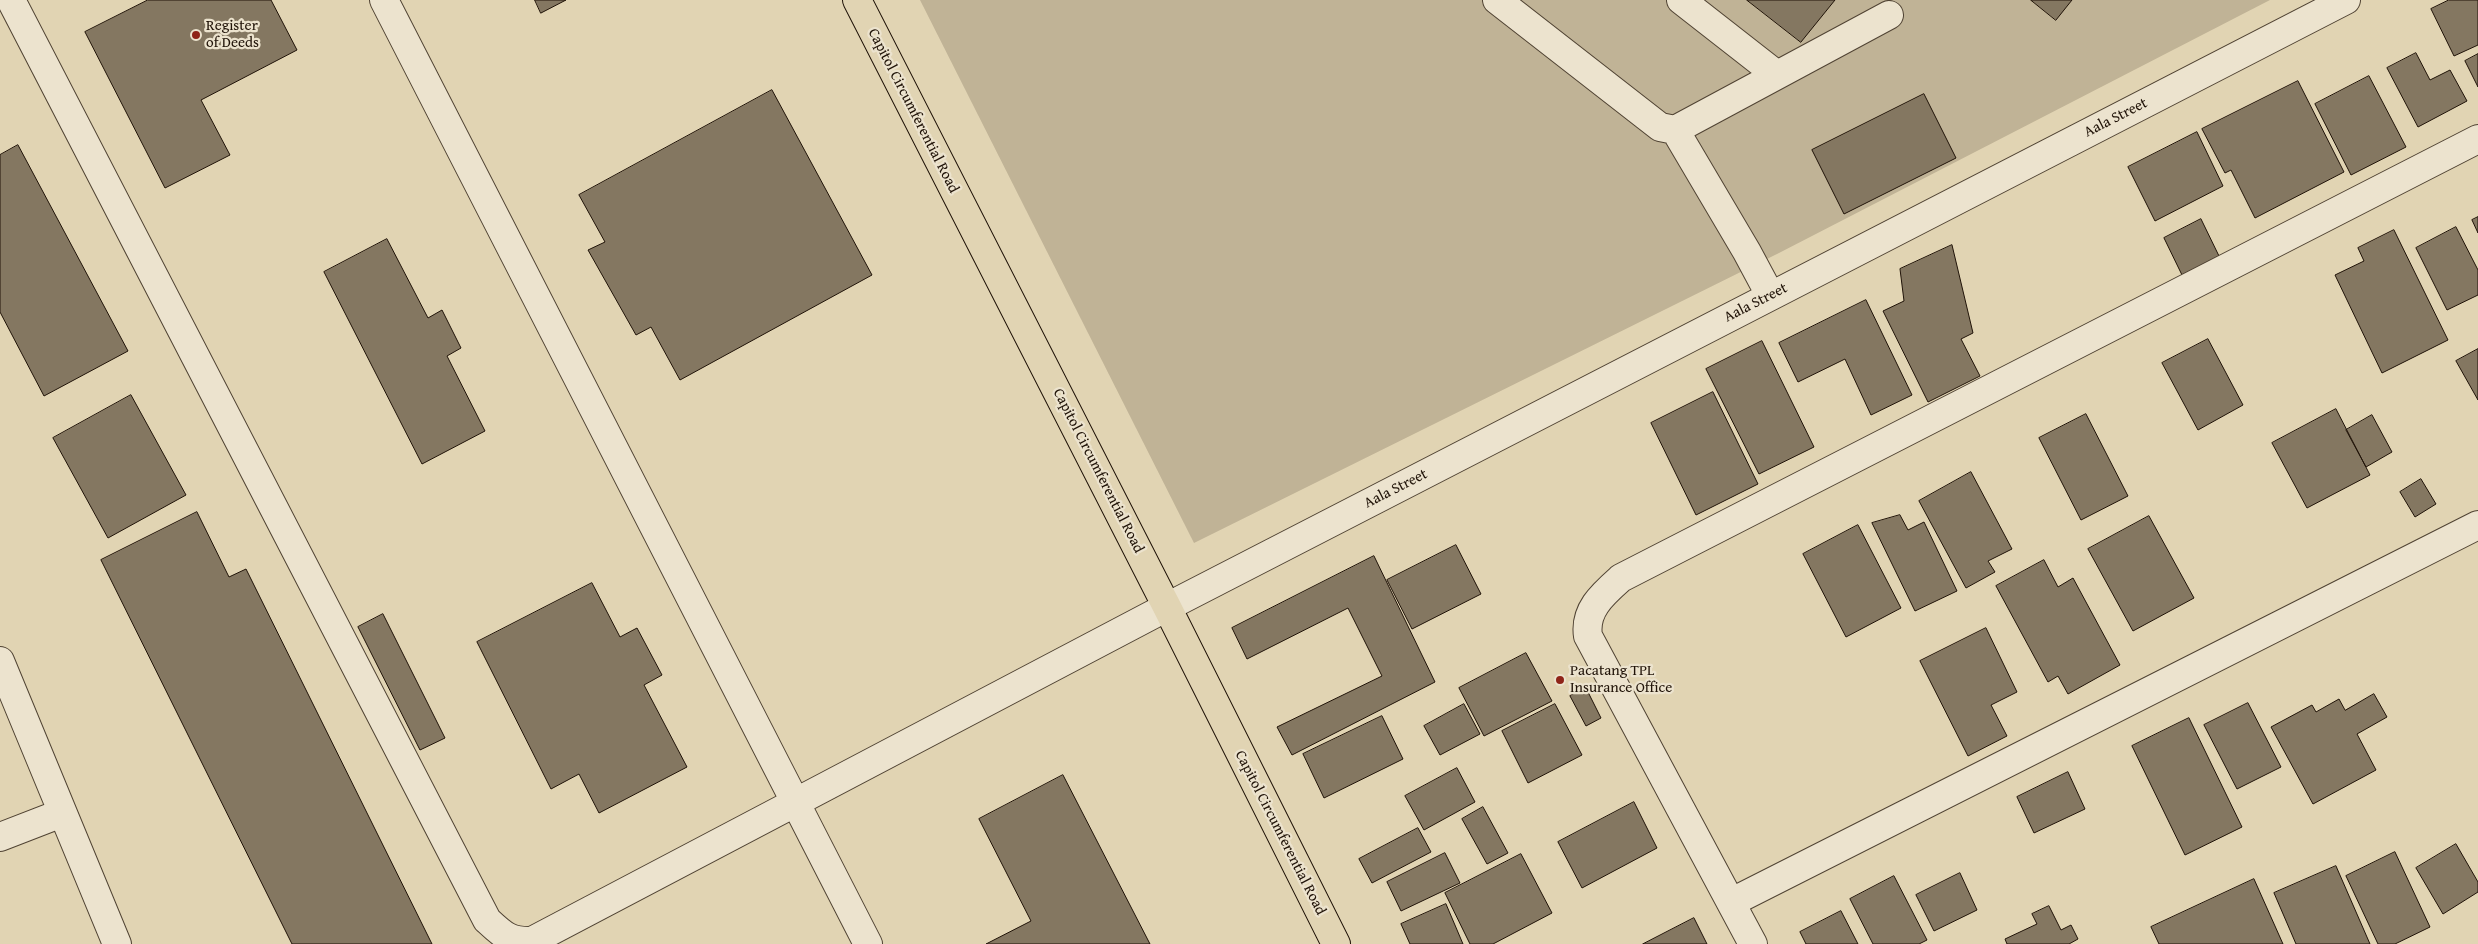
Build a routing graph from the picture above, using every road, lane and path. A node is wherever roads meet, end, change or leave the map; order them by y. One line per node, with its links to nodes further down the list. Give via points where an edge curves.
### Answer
1 (11, 0): 15 (street, Aala Street, via 487,920 517,942 532,941)
2 (384, 0): 15 (street)
3 (857, 0): 13 (main road, Capitol Circumferential Road)
4 (1497, 0): 9 (street, via 1660,127)
5 (1681, 0): 8 (street)
6 (2346, 0): 11 (street, Aala Street)
7 (1889, 15): 8 (street)
8 (1777, 75): 9 (street)
9 (1675, 130): 11 (street)
10 (2478, 140): 18 (street, via 1621,578 1605,592 1586,624 1588,636)
11 (1770, 295): 13 (street, Aala Street)
12 (2478, 525): 18 (street)
13 (1167, 607): 15 (street, Aala Street); 21 (main road, Capitol Circumferential Road)
14 (0, 661): 16 (street)
15 (796, 802): 20 (street)
16 (62, 812): 17 (street); 19 (street)
17 (0, 837)
18 (1732, 902): 22 (street)
19 (117, 944)
20 (868, 944)
21 (1336, 944)
22 (1753, 944)

